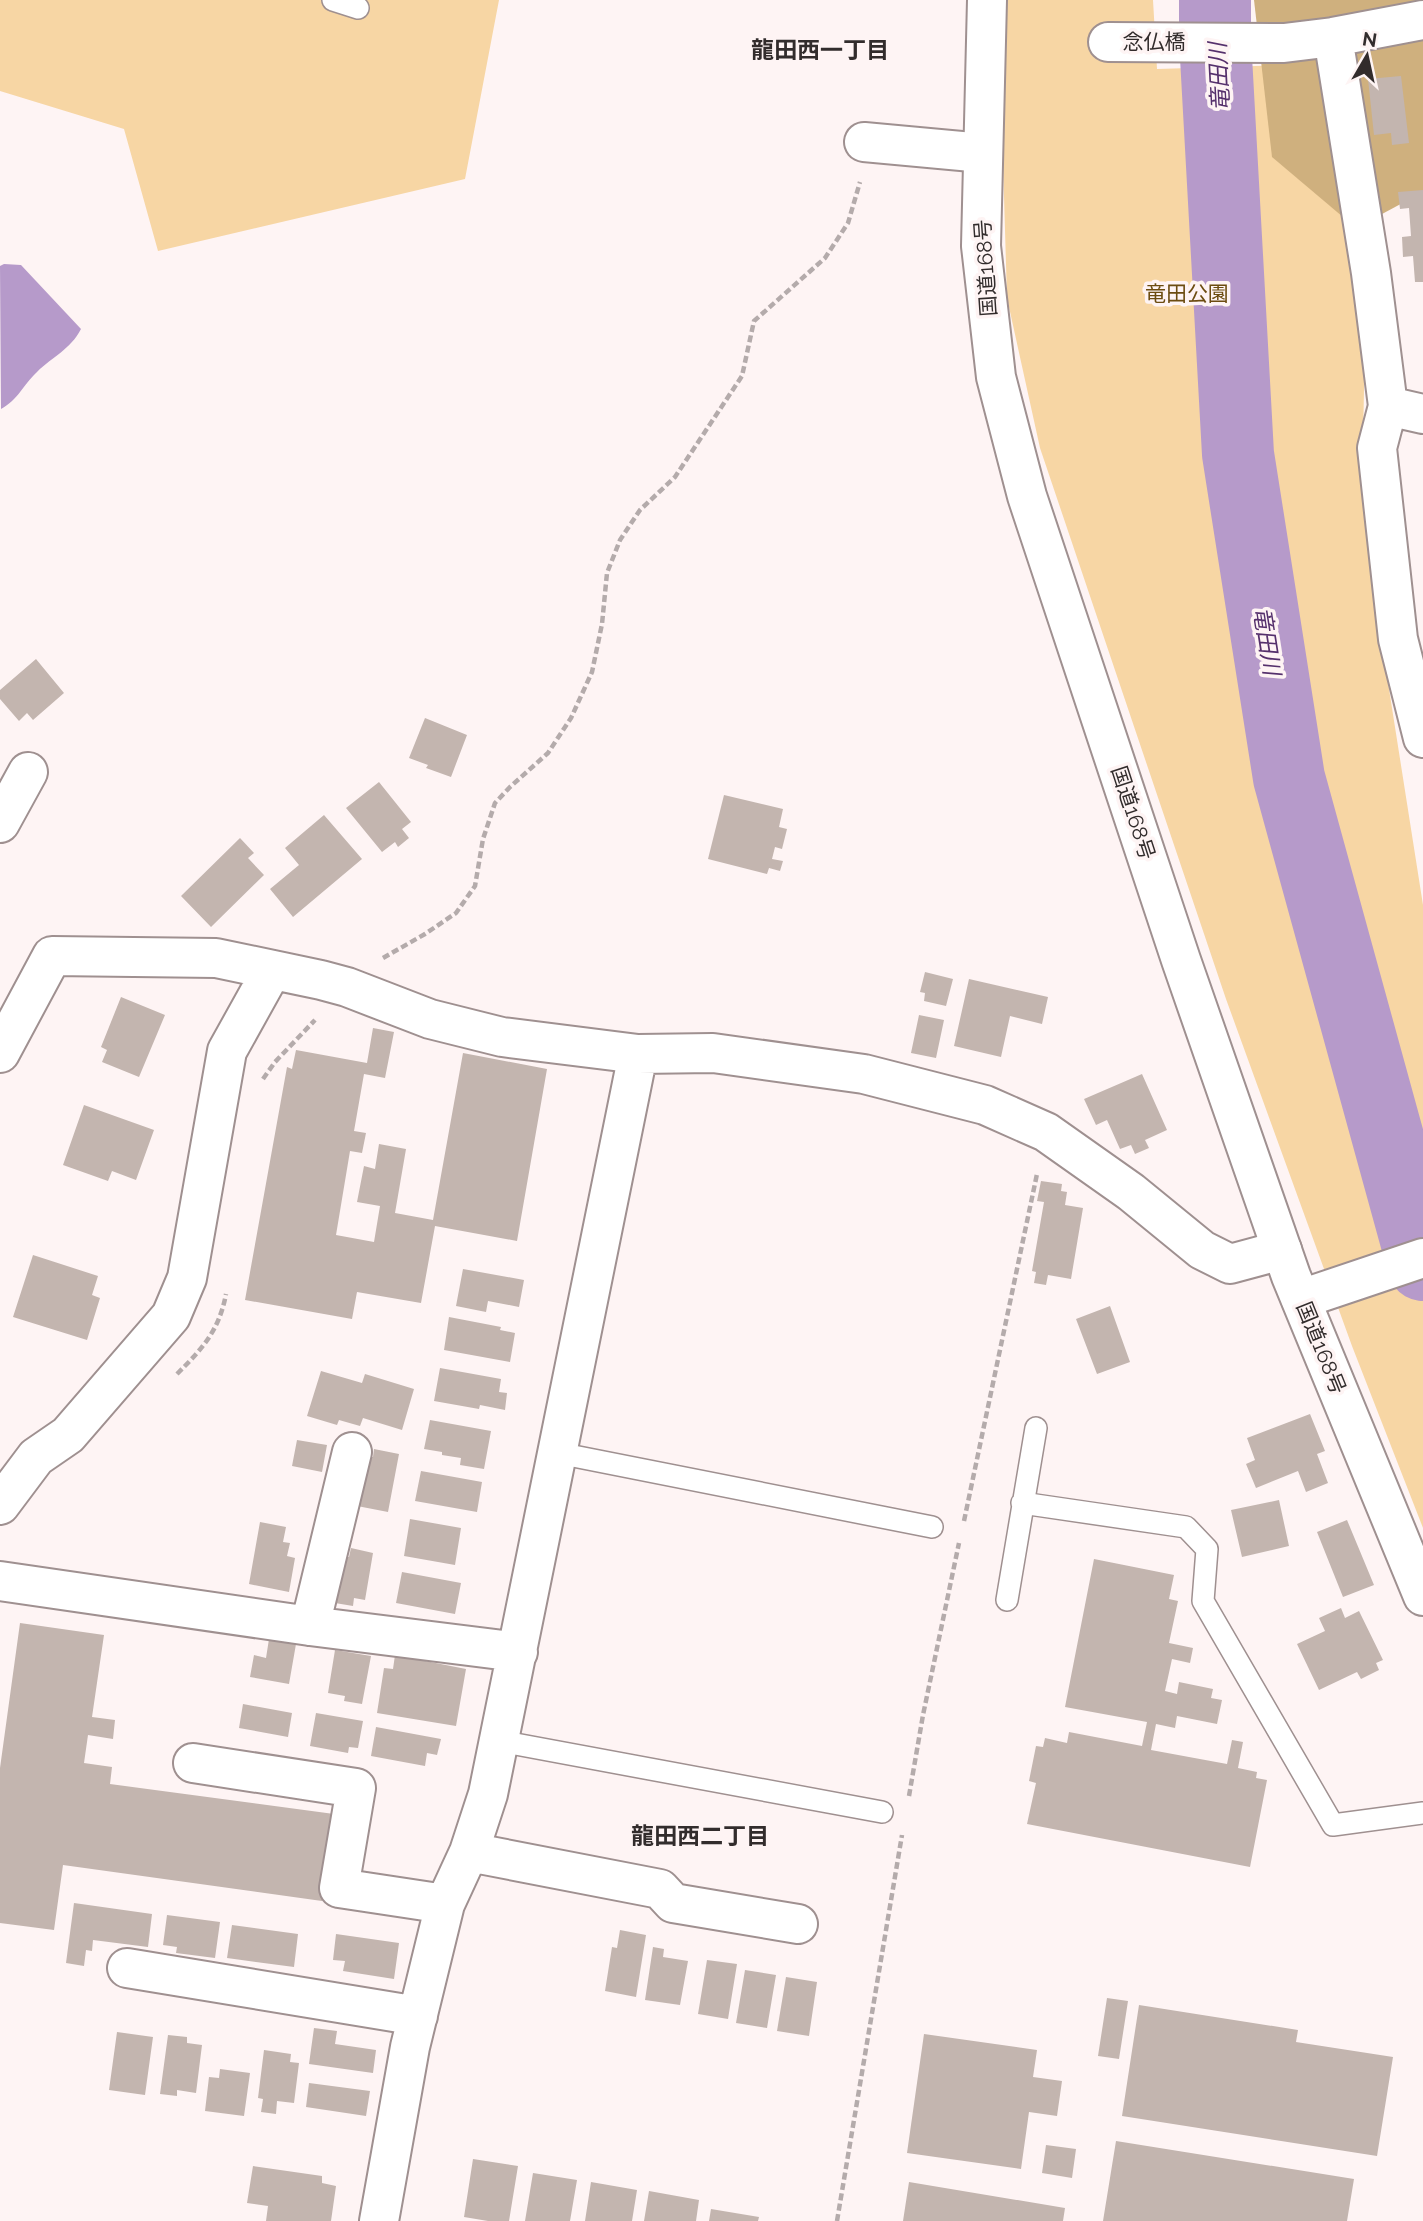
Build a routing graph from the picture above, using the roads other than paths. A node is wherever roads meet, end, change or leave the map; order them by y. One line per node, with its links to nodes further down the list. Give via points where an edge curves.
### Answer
1 (333, 0): 3 (lane)
2 (987, 0): 8 (main road, 国道168号)
3 (358, 8)
4 (1423, 20): 5 (main road, 念仏橋)
5 (1332, 37): 6 (main road, 念仏橋, via 1284,43); 9 (main road, via 1371,273)
6 (1108, 42)
7 (864, 142): 8 (main road)
8 (983, 153): 16 (main road, 国道168号, via 981,246 996,377 1027,496)
9 (1406, 410): 10 (main road, via 1377,449 1398,639)
10 (1423, 738)
11 (28, 772): 12 (main road)
12 (0, 823)
13 (272, 970): 14 (main road, via 216,958 52,956); 15 (main road, via 347,988 430,1019 502,1037); 23 (main road, via 227,1051 187,1278 171,1316 68,1435 36,1457)
14 (0, 1053)
15 (638, 1054): 16 (main road, via 713,1053 864,1074 985,1105 1046,1132 1202,1250 1230,1264); 21 (main road)
16 (1282, 1250): 18 (main road, 国道168号)
17 (1423, 1258): 18 (main road)
18 (1310, 1296): 26 (main road, 国道168号)
19 (1036, 1428): 22 (lane)
20 (352, 1452): 28 (main road)
21 (558, 1453): 24 (lane); 29 (main road)
22 (1022, 1503): 27 (lane); 33 (lane, via 1186,1527 1207,1549 1203,1601 1333,1825)
23 (0, 1505)
24 (932, 1527)
25 (0, 1581): 28 (main road)
26 (1423, 1597)
27 (1007, 1600)
28 (310, 1626): 29 (main road)
29 (518, 1652): 30 (main road)
30 (499, 1741): 32 (lane); 34 (main road)
31 (193, 1763): 35 (main road, via 356,1788 339,1888)
32 (882, 1812)
33 (1423, 1813)
34 (469, 1852): 35 (main road); 36 (main road, via 660,1889 673,1903)
35 (445, 1904): 38 (main road)
36 (798, 1924)
37 (127, 1968): 38 (main road)
38 (418, 2017): 39 (main road)
39 (379, 2221)

